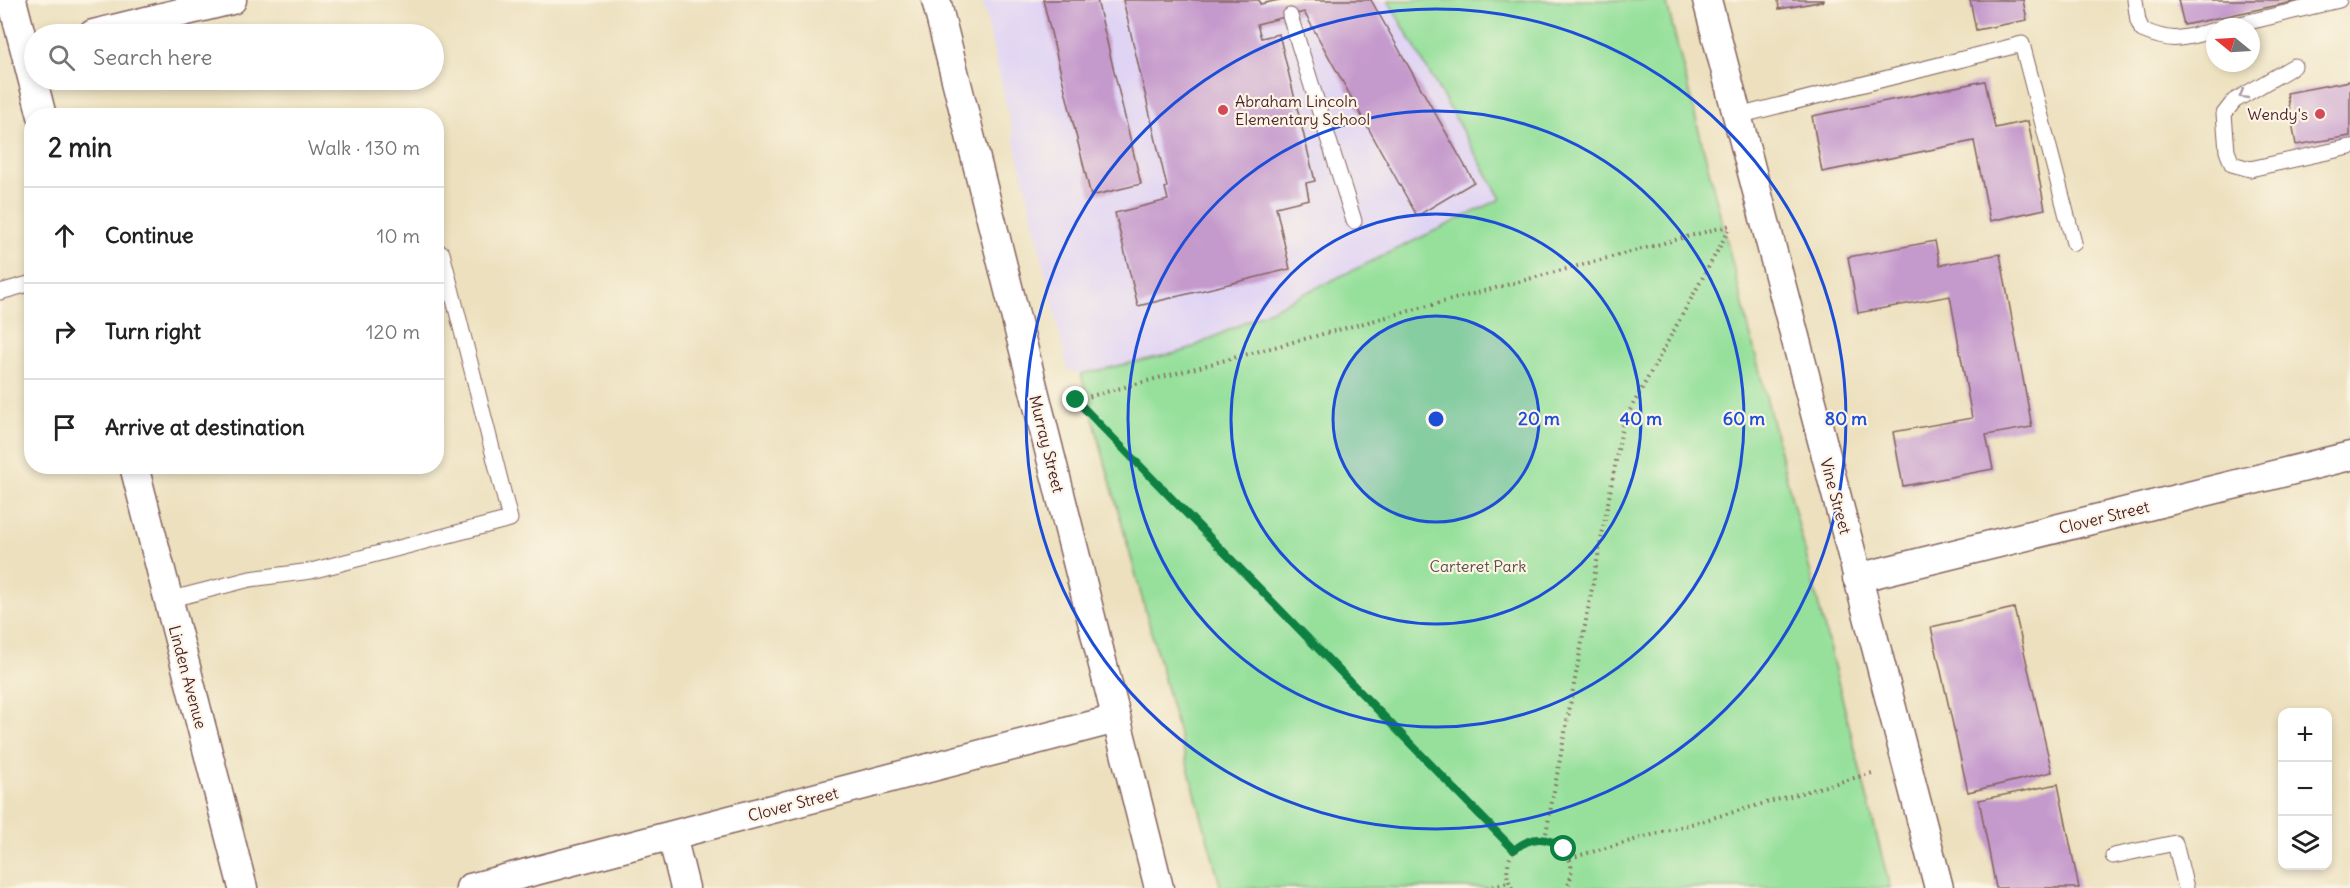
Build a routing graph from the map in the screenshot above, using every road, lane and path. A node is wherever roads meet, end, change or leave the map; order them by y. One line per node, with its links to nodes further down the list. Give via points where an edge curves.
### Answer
1 (12, 0): 11 (street)
2 (232, 0): 9 (street)
3 (936, 0): 26 (street, Murray Street)
4 (1707, 0): 15 (street, Vine Street)
5 (2135, 0): 10 (lane, via 2142,30 2176,40)
6 (2338, 0): 8 (lane)
7 (1290, 15): 17 (lane)
8 (2260, 19)
9 (134, 24)
10 (2206, 32)
11 (20, 49)
12 (2294, 66): 16 (lane, one-way to 16, via 2234,101 2224,114 2232,164 2250,169)
13 (33, 90): 14 (street)
14 (39, 108)
15 (1738, 116): 18 (lane, via 2022,44); 24 (street, Vine Street)
16 (2350, 147)
17 (1354, 221)
18 (2074, 243)
19 (444, 261): 25 (lane, via 510,519 311,571 250,579)
20 (24, 285): 21 (lane)
21 (0, 292)
22 (2350, 456): 24 (street, Clover Street)
23 (136, 474): 25 (street, Linden Avenue)
24 (1857, 578): 41 (street, Vine Street)
25 (168, 600): 34 (street, Linden Avenue)
26 (1116, 720): 28 (street, Clover Street); 37 (street, Murray Street)
27 (1872, 773): 32 (path)
28 (672, 836): 35 (street, Clover Street); 36 (street)
29 (1545, 838): 30 (path, via 1533,838); 30 (path, via 1623,423 1731,225 1076,400); 32 (path, via 1564,849)
30 (1514, 850): 33 (path, via 1508,860)
31 (2113, 856): 42 (lane, via 2175,843)
32 (1570, 858): 40 (path, via 1573,869)
33 (1508, 882): 38 (path); 39 (path)
34 (243, 888)
35 (470, 888)
36 (685, 888)
37 (1159, 888)
38 (1487, 888)
39 (1512, 888)
40 (1568, 888)
41 (1939, 888)
42 (2186, 888)

